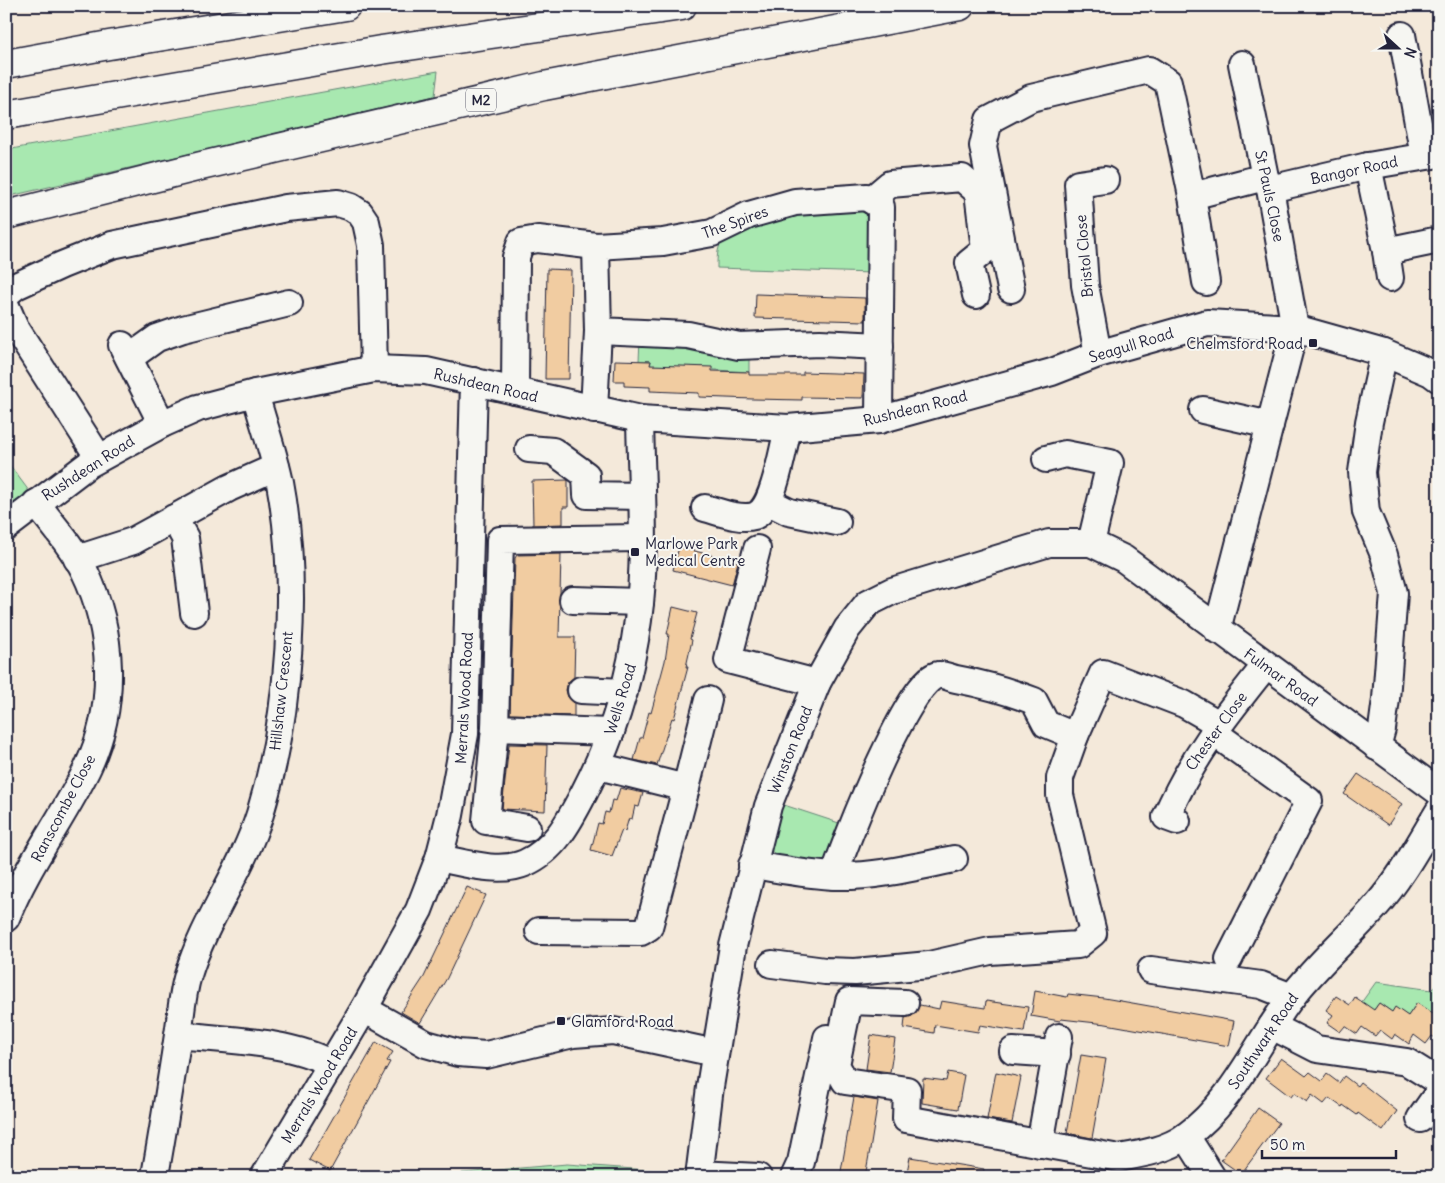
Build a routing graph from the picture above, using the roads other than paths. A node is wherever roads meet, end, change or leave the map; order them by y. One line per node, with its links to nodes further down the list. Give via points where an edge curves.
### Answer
1 (346, 6): 5 (highway)
2 (682, 6): 7 (highway, via 381,50)
3 (960, 6): 14 (highway, M2, via 544,86)
4 (1402, 35): 8 (street)
5 (6, 64)
6 (1242, 64): 11 (street, St Pauls Close)
7 (6, 115)
8 (1431, 155): 9 (street, Bangor Road)
9 (1368, 166): 11 (street, Bangor Road); 17 (street)
10 (1104, 180): 29 (street, Bristol Close, via 1078,184 1085,285)
11 (1268, 183): 12 (street, Bangor Road); 25 (street, St Pauls Close)
12 (1192, 196): 19 (street); 20 (street, via 1168,82 1149,70 1031,98 989,120 983,146)
13 (871, 200): 16 (street, The Spires, via 867,197 795,202 749,215 712,233 663,242); 22 (street, via 890,184 962,178 968,182 978,192 985,250 969,263); 27 (street, via 882,207)
14 (6, 215)
15 (1439, 240): 17 (street)
16 (596, 246): 26 (street); 34 (street, The Spires, via 538,239 521,242 516,258)
17 (1386, 251): 18 (street)
18 (1390, 278)
19 (1206, 282)
20 (1011, 289)
21 (6, 294): 30 (street, via 16,286 112,245 286,208 338,202 360,213 366,222 371,245)
22 (976, 296)
23 (290, 304): 40 (street, via 183,329 125,351)
24 (6, 306): 44 (street)
25 (1295, 328): 28 (street, Seagull Road); 29 (street, Seagull Road, via 1207,323); 41 (street)
26 (598, 331): 27 (street, via 688,336 740,346 820,343); 36 (street)
27 (880, 346): 39 (street)
28 (1384, 353): 31 (street, Seagull Road); 72 (street, via 1362,472 1366,512 1384,555 1394,593 1386,699)
29 (1098, 354): 33 (street, Seagull Road, via 1052,372)
30 (374, 369): 32 (street, Rushdean Road, via 426,371); 35 (street, Rushdean Road)
31 (1439, 379)
32 (474, 381): 34 (street, Rushdean Road); 79 (street, Merrals Wood Road, via 465,734)
33 (998, 387): 39 (street, Rushdean Road)
34 (515, 392): 36 (street, Rushdean Road)
35 (255, 393): 40 (street, Rushdean Road, via 198,408); 46 (street, Hillshaw Crescent)
36 (594, 410): 38 (street, Rushdean Road)
37 (1203, 410): 41 (street)
38 (640, 420): 42 (street, Rushdean Road); 47 (street, Wells Road)
39 (879, 420): 42 (street, Rushdean Road)
40 (162, 424): 44 (street, Rushdean Road)
41 (1270, 425): 62 (street)
42 (788, 428): 49 (street)
43 (529, 449): 47 (street, via 553,451 586,475 587,495)
44 (99, 458): 48 (street, Rushdean Road)
45 (1046, 459): 55 (street, via 1065,454 1110,463)
46 (276, 467): 51 (street); 93 (street, Hillshaw Crescent, via 288,536 289,607 278,739 259,814 238,870 200,940 187,978)
47 (641, 496): 54 (street, Wells Road)
48 (36, 502): 53 (street, Rushdean Road); 58 (street, Ranscombe Close)
49 (770, 502): 50 (street, via 756,516 743,517); 52 (street, via 789,512)
50 (705, 508)
51 (174, 518): 58 (street, via 133,541); 61 (street, via 185,538)
52 (837, 522)
53 (6, 527)
54 (641, 538): 60 (street, Wells Road); 68 (street, via 500,540)
55 (1091, 543): 57 (street, Winston Road); 64 (street, Winston Road, via 1049,543 892,591 868,603 854,619)
56 (758, 549): 64 (street, via 728,660)
57 (1124, 559): 62 (street, Fulmar Road)
58 (77, 560): 83 (street, Ranscombe Close, via 84,569 99,607 107,648 108,689 102,729 88,768 17,890)
59 (573, 600): 60 (street)
60 (640, 602): 66 (street, Wells Road, via 632,662)
61 (194, 613)
62 (1217, 630): 63 (street, Fulmar Road)
63 (1265, 666): 69 (street, Chester Close); 72 (street, Fulmar Road)
64 (817, 683): 81 (street, Winston Road, via 768,806)
65 (582, 690): 66 (street)
66 (624, 692): 70 (street, Wells Road)
67 (708, 700): 74 (street)
68 (494, 728): 70 (street); 78 (street, via 486,821)
69 (1216, 728): 71 (street, via 1184,704 1103,673); 77 (street, Chester Close, via 1181,782 1166,817); 85 (street, via 1309,801)
70 (611, 732): 73 (street, Wells Road)
71 (1075, 736): 82 (street, via 1046,724 1034,701 1011,692 938,675 927,680 904,712 847,838); 88 (street, via 1060,778 1060,795 1093,933 1078,945 990,952 929,965)
72 (1377, 747): 75 (street, Fulmar Road)
73 (598, 766): 74 (street); 79 (street, Wells Road, via 557,839 543,854 523,864 502,867)
74 (686, 788): 84 (street, via 649,927 641,932)
75 (1439, 792)
76 (1439, 812): 89 (street, Southwark Road, via 1406,866 1376,906)
77 (1177, 821)
78 (527, 828)
79 (439, 858): 91 (street, Merrals Wood Road, via 419,910)
80 (954, 859): 82 (street, via 884,873)
81 (752, 865): 82 (street); 95 (street, Winston Road, via 732,946)
82 (834, 876)
83 (6, 918)
84 (539, 931)
85 (1228, 959)
86 (772, 964): 88 (street)
87 (1151, 970): 89 (street, via 1261,985)
88 (840, 971): 106 (street, via 804,1146)
89 (1292, 997): 92 (street, Southwark Road)
90 (905, 1003): 101 (street, Southwark Road, via 850,1000 836,1065 845,1081 907,1090 906,1120)
91 (364, 1009): 95 (street, via 426,1044 458,1053 486,1055 573,1034 613,1031); 96 (street, Merrals Wood Road)
92 (1272, 1026): 97 (street, via 1317,1049 1407,1062); 100 (street, Southwark Road, via 1240,1079)
93 (178, 1035): 96 (street, via 283,1047 314,1055); 102 (street, Hillshaw Crescent)
94 (1012, 1051): 101 (street, via 1058,1046)
95 (715, 1053): 103 (street, Winston Road)
96 (331, 1064): 104 (street, Merrals Wood Road)
97 (1439, 1082)
98 (1439, 1092): 99 (street)
99 (1420, 1119)
100 (1186, 1136): 101 (street, Southwark Road, via 1152,1152 1119,1158); 107 (street)
101 (1040, 1144)
102 (156, 1170)
103 (699, 1175): 105 (street)
104 (264, 1177)
105 (758, 1177)
106 (794, 1177)
107 (1212, 1177)

